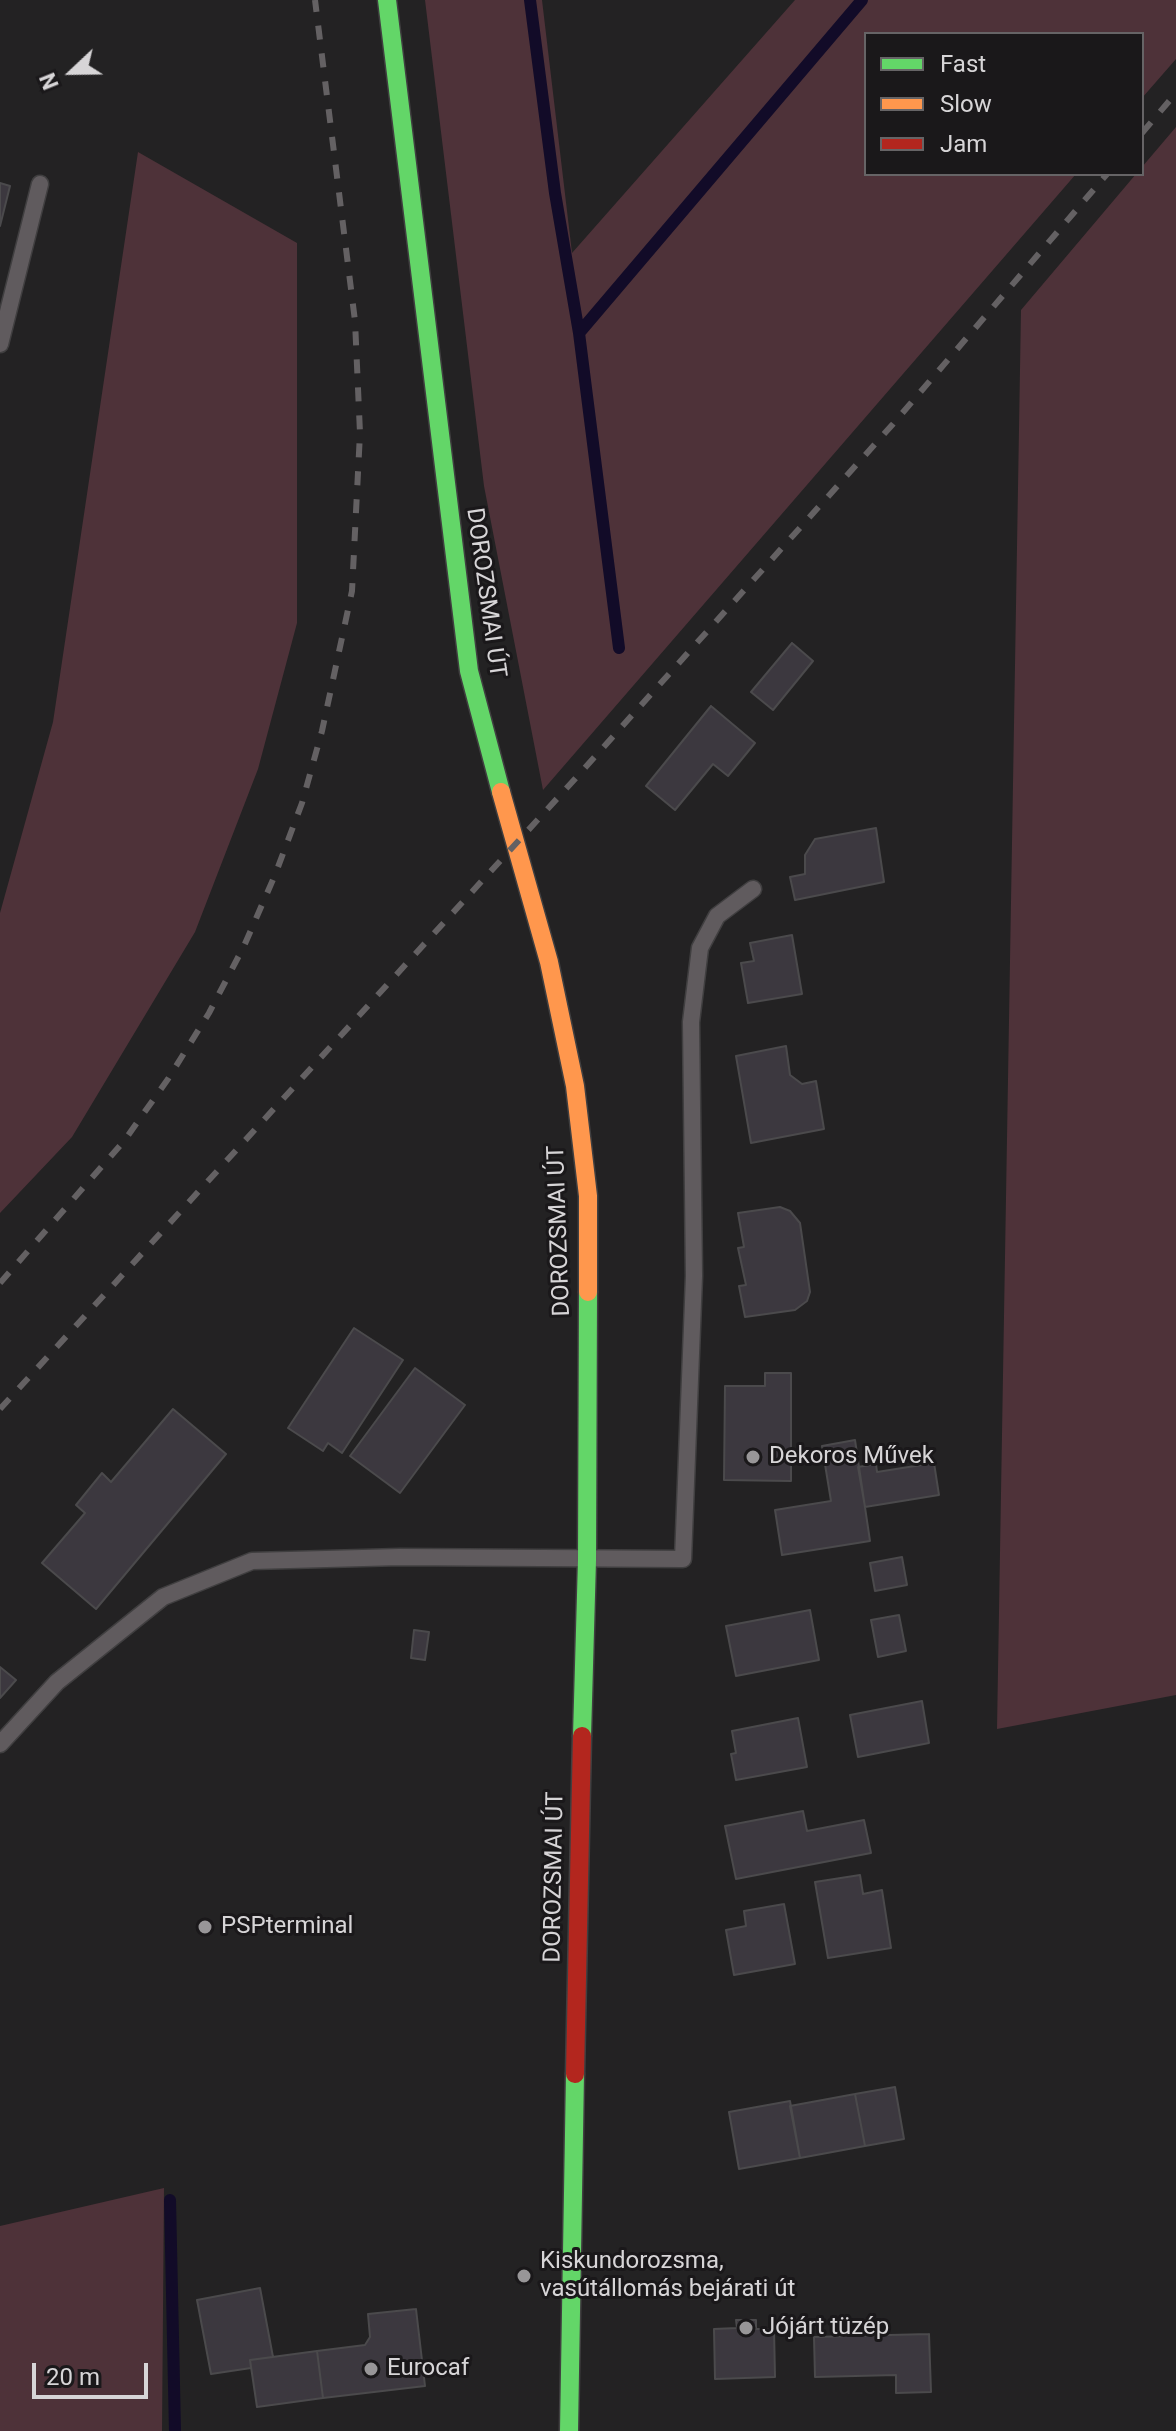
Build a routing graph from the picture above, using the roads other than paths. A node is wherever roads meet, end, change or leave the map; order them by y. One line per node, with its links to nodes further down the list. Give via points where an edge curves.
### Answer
1 (387, 0): 5 (main road, DOROZSMAI ÚT, via 469,671 549,962 575,1086 588,1196)
2 (40, 184): 3 (lane)
3 (0, 344)
4 (753, 889): 5 (lane, via 717,916 700,948 691,1022 694,1276 683,1559)
5 (587, 1560): 6 (lane, via 459,1556 252,1561 163,1597 57,1682); 7 (main road, DOROZSMAI ÚT)
6 (0, 1744)
7 (569, 2431)

